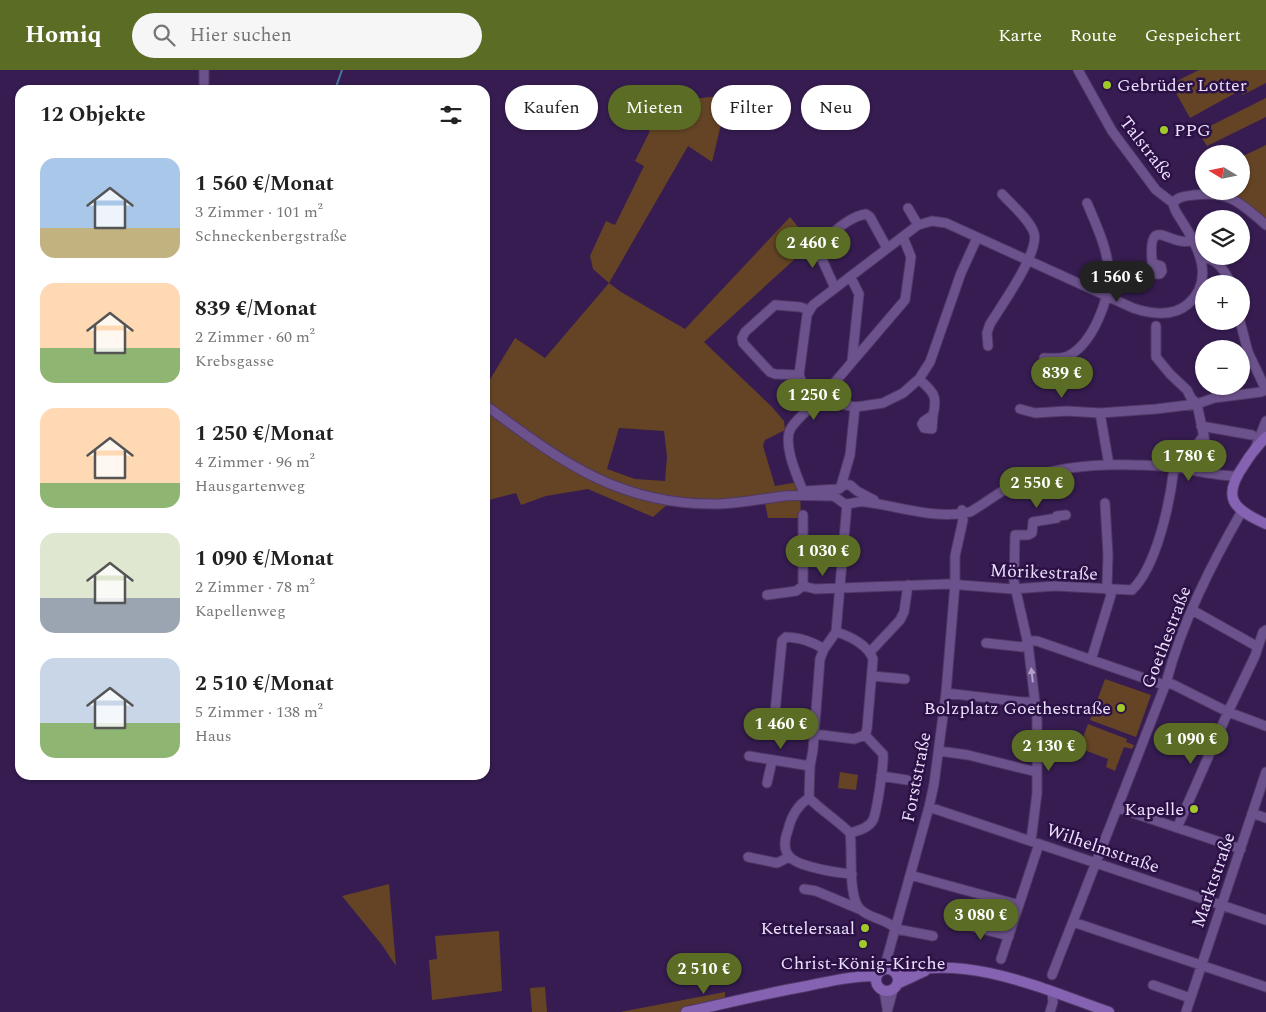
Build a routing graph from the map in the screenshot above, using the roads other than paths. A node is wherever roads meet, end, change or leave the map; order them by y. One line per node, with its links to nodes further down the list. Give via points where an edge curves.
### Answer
1 (204, 70): 3 (street)
2 (1078, 70): 5 (street, Talstraße, via 1112,130 1156,190)
3 (204, 85)
4 (1002, 194): 15 (street, via 1035,235)
5 (1173, 202): 9 (street, Talstraße, via 1190,195 1222,194 1238,202); 12 (street, via 1175,212)
6 (1087, 203): 22 (street, via 1100,232 1109,273)
7 (908, 208): 8 (street)
8 (918, 225): 10 (street); 11 (street, via 939,221)
9 (1266, 225)
10 (903, 237): 14 (street); 28 (street, via 911,257 904,300)
11 (978, 238): 15 (street); 30 (street, via 961,274 930,362)
12 (1193, 240): 13 (street); 16 (street, via 1183,242 1156,235 1151,244)
13 (1195, 244)
14 (887, 248): 20 (street); 21 (street, via 866,214 852,219 816,246)
15 (1028, 261): 22 (street); 26 (street, via 990,324)
16 (1152, 263)
17 (1202, 265): 22 (street, via 1199,291 1176,311 1152,313)
18 (1219, 265): 19 (street)
19 (1227, 275)
20 (851, 278): 21 (street); 28 (street, via 859,294)
21 (836, 288): 23 (street)
22 (1106, 296): 27 (street, via 1095,325 1079,348 1063,358)
23 (809, 310): 29 (street); 29 (street, via 776,305 742,338 770,372)
24 (1156, 326): 34 (street, via 1156,357)
25 (1242, 330): 32 (street, via 1248,352)
26 (988, 346)
27 (1044, 358)
28 (852, 362): 31 (street)
29 (799, 375): 33 (street, via 808,392)
30 (919, 379): 35 (street, via 892,399 874,405); 39 (street, via 936,397)
31 (835, 382)
32 (1266, 390): 34 (street)
33 (818, 399): 35 (street); 53 (street, via 788,434 790,452)
34 (1197, 404): 38 (street); 41 (street)
35 (855, 406): 45 (street)
36 (490, 409): 55 (street, via 572,466 634,493 718,504)
37 (1020, 409): 38 (street)
38 (1100, 413): 46 (street)
39 (934, 415)
40 (1266, 420): 44 (street)
41 (1202, 431): 42 (street); 47 (street, via 1187,456); 49 (street)
42 (1252, 435)
43 (1266, 437): 44 (main road)
44 (1255, 449): 50 (main road)
45 (850, 455): 52 (street); 54 (street)
46 (1109, 465): 47 (street); 60 (street, via 1056,471 1028,479)
47 (1149, 466): 48 (street)
48 (1174, 468): 49 (street); 69 (street, Mörikestraße, via 1169,502 1150,561 1132,590)
49 (1208, 473): 50 (street); 51 (street)
50 (1237, 476): 51 (main road)
51 (1232, 486): 59 (main road, via 1233,499)
52 (855, 488): 54 (street, via 847,484); 56 (street, via 857,494); 58 (street)
53 (803, 491): 54 (street); 55 (street)
54 (840, 491): 55 (street); 56 (street, via 843,503)
55 (786, 496)
56 (850, 503): 58 (street, via 863,501); 67 (street)
57 (1105, 503): 69 (street)
58 (888, 505): 60 (street, via 927,513)
59 (1242, 511): 63 (main road); 71 (street, Goethestraße)
60 (962, 512): 64 (street, Forststraße, via 955,556)
61 (803, 515): 66 (street)
62 (1066, 515): 68 (street, via 1033,522 1032,533 1028,535 1015,534)
63 (1266, 524)
64 (955, 584): 65 (street, Mörikestraße); 68 (street, Mörikestraße); 83 (street, Forststraße)
65 (908, 585): 67 (street, Mörikestraße); 78 (street, via 900,620)
66 (803, 586): 67 (street, Mörikestraße, via 816,589); 70 (street, via 796,591)
67 (840, 587): 73 (street)
68 (1015, 589): 69 (street, Mörikestraße, via 1055,586); 75 (street)
69 (1109, 590): 79 (street, via 1111,595)
70 (767, 595)
71 (1192, 610): 76 (street); 82 (street, Goethestraße)
72 (1266, 630): 76 (street)
73 (836, 632): 77 (street); 78 (street, via 852,638)
74 (986, 642): 75 (street, via 1022,647)
75 (1028, 644): 79 (street, via 1037,640); 84 (street, one-way to 75)
76 (1258, 647): 85 (street)
77 (824, 648): 86 (street, via 820,659); 86 (street, via 802,638 786,637 782,641 775,712 779,718)
78 (871, 652): 80 (street, via 874,659)
79 (1091, 660): 82 (street)
80 (872, 676): 81 (street); 89 (street)
81 (905, 679)
82 (1166, 683): 85 (street); 101 (street, Goethestraße)
83 (946, 693): 84 (street); 90 (street, Forststraße)
84 (1035, 702): 94 (street)
85 (1228, 712): 87 (street); 104 (street)
86 (815, 723): 88 (street)
87 (1266, 726)
88 (814, 734): 89 (street, via 854,739); 93 (street)
89 (865, 735): 96 (street, via 883,754)
90 (939, 751): 94 (street); 100 (street, Forststraße)
91 (749, 756): 92 (street)
92 (772, 761): 93 (street); 98 (street)
93 (810, 766): 99 (street)
94 (1037, 772): 106 (street)
95 (1266, 772): 102 (street, Marktstraße)
96 (881, 776): 97 (street); 105 (street, via 873,820 868,826)
97 (907, 780)
98 (767, 782)
99 (810, 798): 105 (street); 109 (street, via 789,824 784,844)
100 (930, 807): 106 (street, Wilhelmstraße); 112 (street, Forststraße)
101 (1118, 808): 104 (street); 110 (street, Goethestraße)
102 (1252, 813): 103 (street); 107 (street, Marktstraße)
103 (1266, 818)
104 (1177, 828): 107 (street)
105 (850, 833): 111 (street)
106 (1035, 843): 110 (street, Wilhelmstraße); 114 (street)
107 (1240, 849): 115 (street, Marktstraße)
108 (748, 857): 109 (street, via 778,864)
109 (789, 857): 111 (street, via 796,862)
110 (1096, 863): 115 (street, Wilhelmstraße); 118 (street, Goethestraße)
111 (852, 874): 116 (street, via 853,898)
112 (910, 874): 114 (street); 120 (street, Forststraße)
113 (804, 889): 116 (street)
114 (1019, 905): 122 (street)
115 (1221, 906): 117 (street, Wilhelmstraße); 124 (street, Marktstraße)
116 (859, 909): 120 (street)
117 (1266, 920)
118 (1073, 922): 124 (street); 125 (street, Goethestraße)
119 (959, 923): 122 (street)
120 (896, 929): 121 (street); 126 (street, Forststraße, via 888,952)
121 (933, 936)
122 (1009, 936): 123 (street)
123 (1001, 959)
124 (1201, 966): 128 (street); 130 (street, Marktstraße)
125 (1052, 975)
126 (887, 979): 129 (main road, via 911,969 957,968 982,971); 131 (street, Forststraße); 132 (main road, via 852,978)
127 (1153, 985): 130 (street)
128 (1266, 987)
129 (1052, 992): 133 (street); 134 (main road)
130 (1190, 998): 135 (street, Marktstraße)
131 (887, 1011)
132 (686, 1012)
133 (1050, 1012)
134 (1109, 1012)
135 (1186, 1012)

